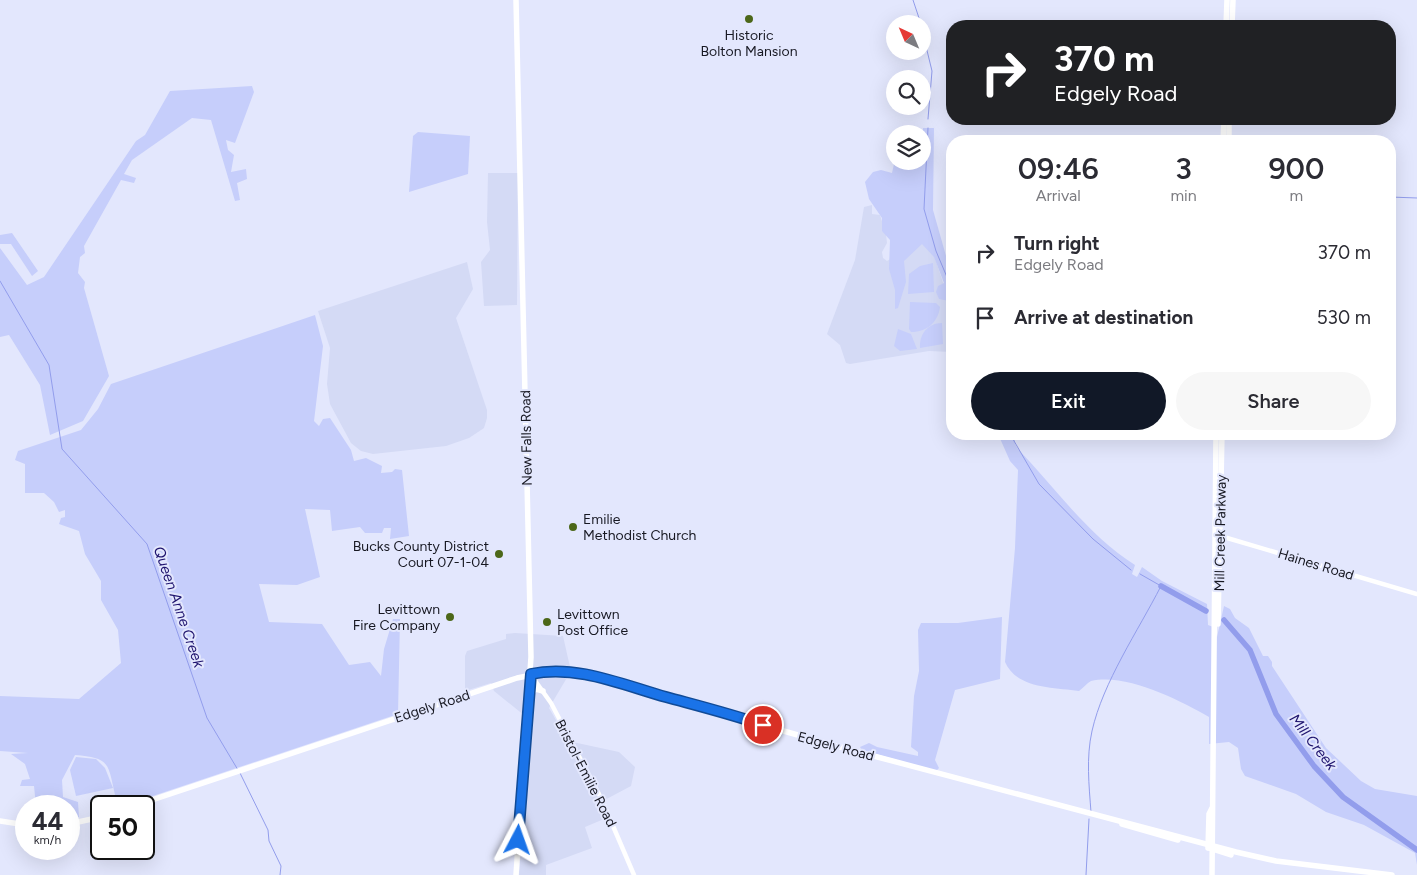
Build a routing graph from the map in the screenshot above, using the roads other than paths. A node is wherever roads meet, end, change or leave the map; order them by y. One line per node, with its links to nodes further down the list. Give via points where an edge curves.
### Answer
1 (516, 0): 10 (main road, New Falls Road)
2 (1227, 0): 4 (main road)
3 (1233, 0): 5 (main road)
4 (1226, 20)
5 (1232, 20)
6 (1216, 440): 8 (main road, Mill Creek Parkway)
7 (1222, 440): 8 (main road, Mill Creek Parkway)
8 (1218, 535): 9 (street, Haines Road); 16 (main road, Mill Creek Parkway, via 1213,598 1216,633)
9 (1417, 594)
10 (531, 674): 11 (street, Bristol-Emilie Road); 12 (main road, New Falls Road); 13 (main road, Edgely Road); 16 (main road, Edgely Road, via 558,670 608,681)
11 (543, 691): 12 (main road, via 536,689); 18 (street, Bristol-Emilie Road, via 601,798)
12 (529, 694): 17 (main road, New Falls Road)
13 (155, 799)
14 (0, 821): 15 (main road)
15 (15, 823)
16 (1210, 847): 19 (main road, Mill Creek Parkway); 20 (main road, Edgely Road, via 1258,860)
17 (516, 875)
18 (634, 875)
19 (1210, 875)
20 (1392, 875)

